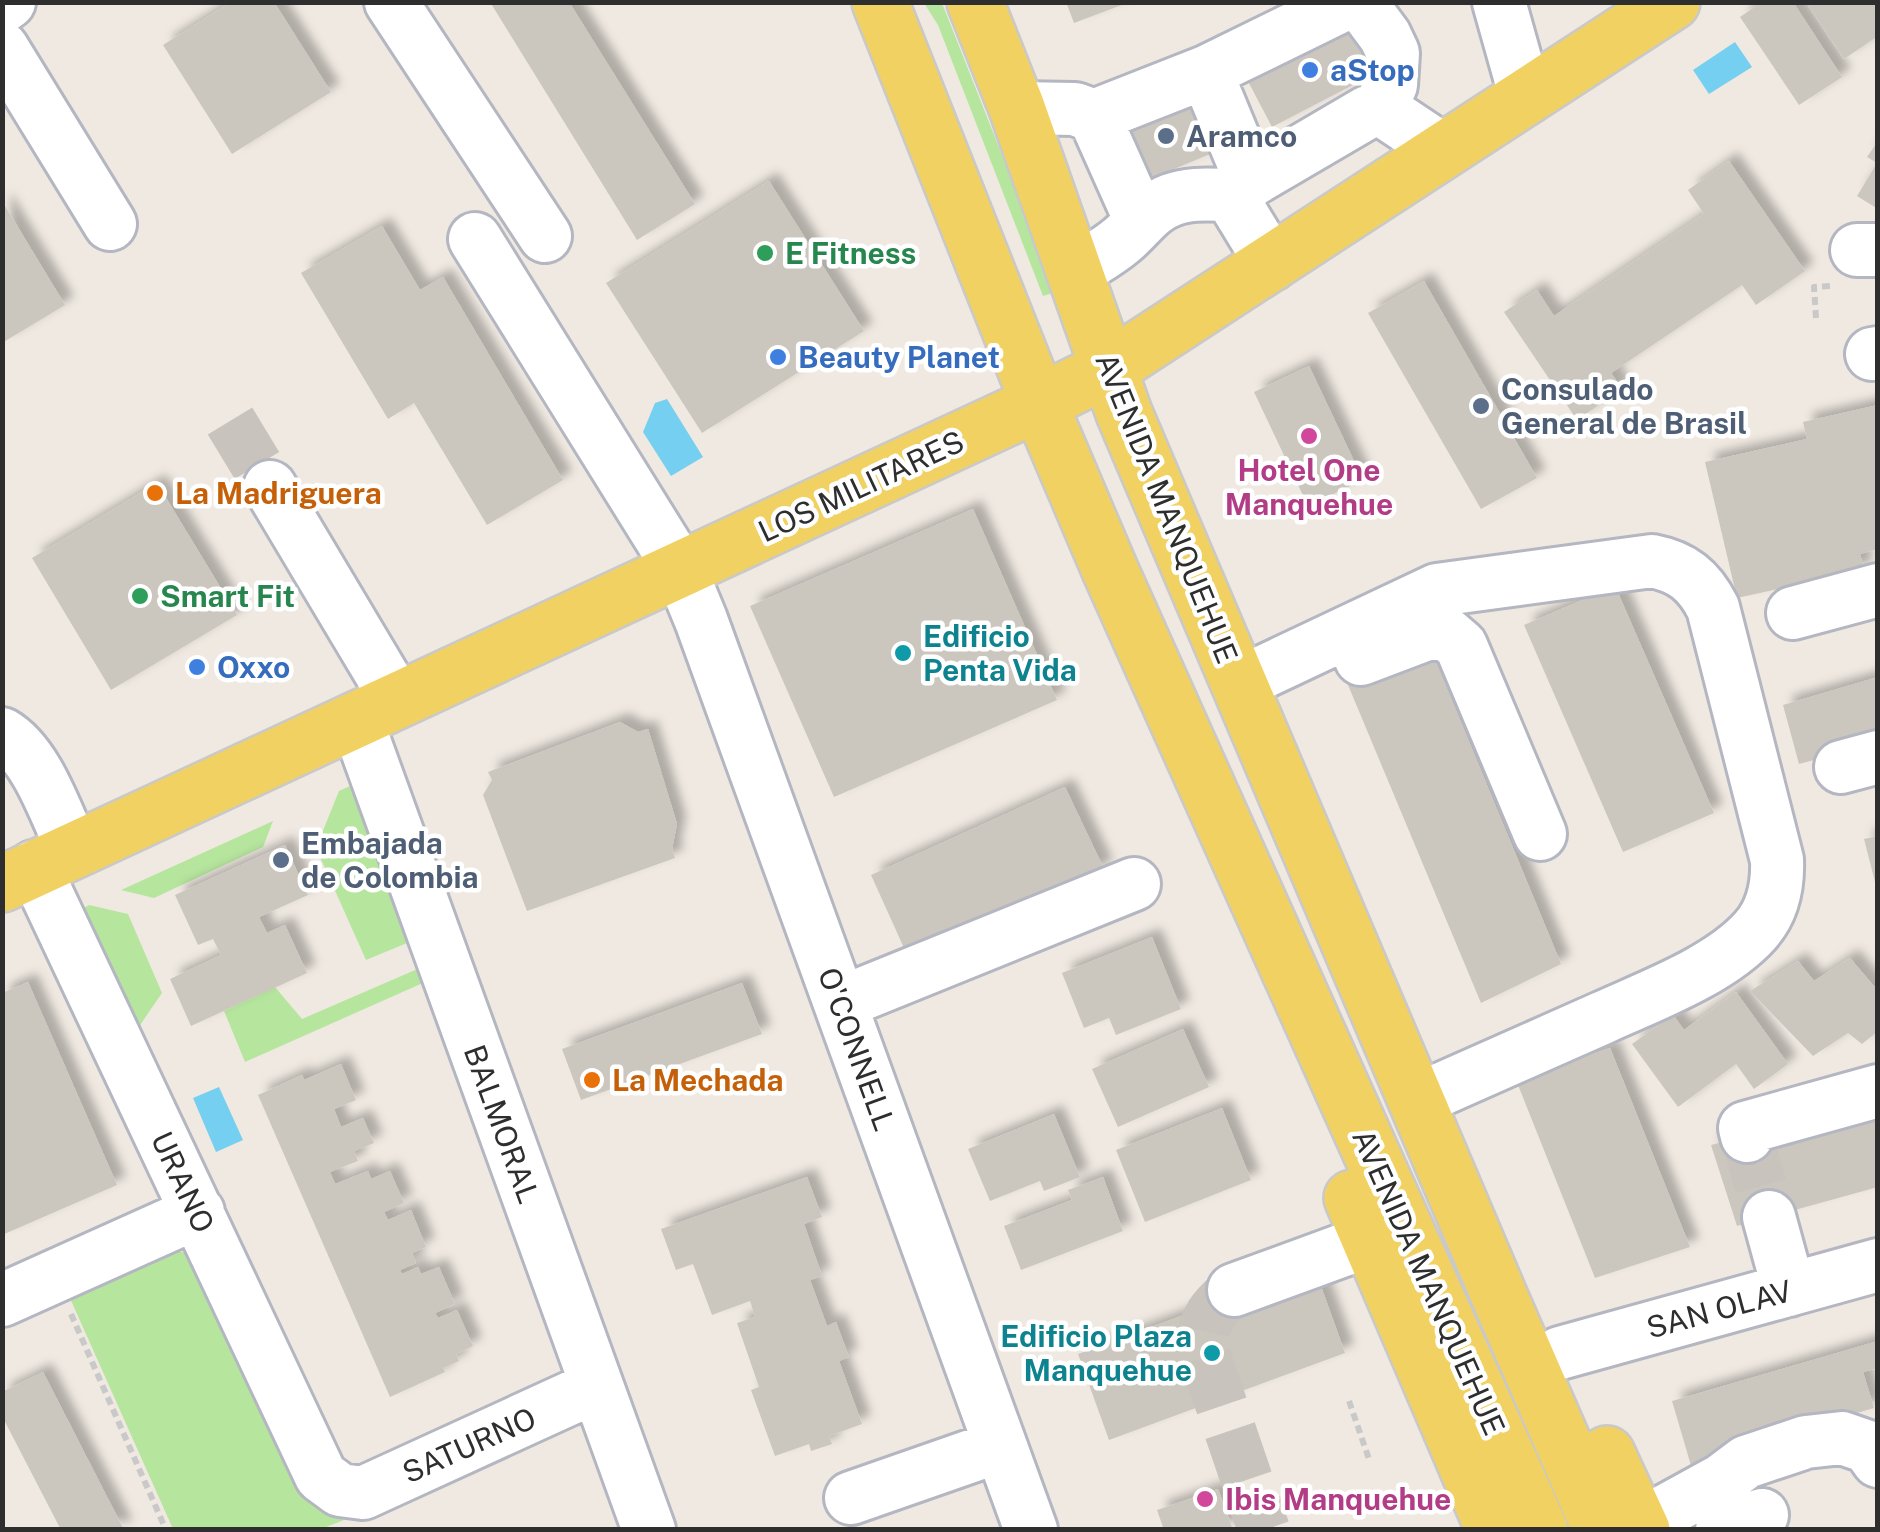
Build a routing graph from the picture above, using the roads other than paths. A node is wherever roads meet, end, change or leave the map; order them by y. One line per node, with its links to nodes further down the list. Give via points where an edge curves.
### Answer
1 (9, 2): 7 (street)
2 (392, 2): 18 (street)
3 (880, 2): 23 (main road, AVENIDA MANQUEHUE)
4 (974, 2): 11 (main road, AVENIDA MANQUEHUE)
5 (1499, 2): 10 (street)
6 (1672, 2): 10 (main road, LOS MILITARES)
7 (2, 6)
8 (2, 48): 17 (street)
9 (1206, 72): 12 (street, via 1352,4 1365,9 1393,54 1391,85); 13 (street); 15 (street)
10 (1526, 98): 14 (main road, LOS MILITARES)
11 (1016, 108): 13 (street, via 1075,108); 21 (main road, AVENIDA MANQUEHUE)
12 (1378, 110): 14 (street); 15 (street)
13 (1094, 116): 16 (street)
14 (1444, 151): 20 (main road, LOS MILITARES)
15 (1243, 188): 16 (street, via 1170,200); 20 (street, via 1236,206)
16 (1140, 219): 21 (street)
17 (110, 224)
18 (545, 236)
19 (475, 240): 25 (street, O'CONNELL)
20 (1272, 264): 22 (main road, LOS MILITARES)
21 (1076, 271): 22 (main road, AVENIDA MANQUEHUE)
22 (1108, 369): 23 (main road, LOS MILITARES); 28 (main road, AVENIDA MANQUEHUE)
23 (1040, 403): 25 (main road, LOS MILITARES); 34 (main road, AVENIDA MANQUEHUE)
24 (270, 487): 29 (street, BALMORAL)
25 (680, 569): 29 (main road, LOS MILITARES); 35 (street, O'CONNELL)
26 (1878, 590): 27 (street)
27 (1793, 613)
28 (1244, 693): 31 (street, via 1427,634 1447,634 1461,646); 36 (main road, AVENIDA MANQUEHUE); 38 (street, via 1437,590 1652,561 1682,570 1713,608 1777,860 1767,915 1738,946 1688,980)
29 (376, 709): 32 (main road, LOS MILITARES); 48 (street, BALMORAL)
30 (2, 734): 32 (street, URANO, via 28,758)
31 (1540, 834)
32 (36, 867): 40 (street, URANO)
33 (1134, 884): 35 (street)
34 (1268, 924): 42 (main road, AVENIDA MANQUEHUE, via 1284,1026); 57 (main road, AVENIDA MANQUEHUE)
35 (840, 1003): 49 (street, O'CONNELL)
36 (1376, 1007): 38 (main road, AVENIDA MANQUEHUE); 53 (main road, AVENIDA MANQUEHUE)
37 (1878, 1091): 39 (street, via 1745,1128)
38 (1426, 1096): 47 (main road, AVENIDA MANQUEHUE)
39 (1748, 1136)
40 (198, 1212): 46 (street); 51 (street, URANO, via 321,1476)
41 (1769, 1217): 45 (street)
42 (1368, 1241): 44 (street); 56 (main road, AVENIDA MANQUEHUE)
43 (1878, 1266): 45 (street, SAN OLAV)
44 (1234, 1290)
45 (1789, 1290): 47 (street, SAN OLAV)
46 (2, 1300)
47 (1560, 1353): 53 (main road, AVENIDA MANQUEHUE)
48 (598, 1386): 51 (street, SATURNO, via 363,1493); 54 (street, BALMORAL)
49 (1000, 1446): 52 (street); 55 (street, O'CONNELL)
50 (1878, 1461): 53 (street, via 1868,1447 1842,1438 1806,1442 1746,1462)
51 (340, 1490)
52 (851, 1498)
53 (1628, 1528)
54 (649, 1530)
55 (1031, 1530)
56 (1494, 1530)
57 (1540, 1530)

